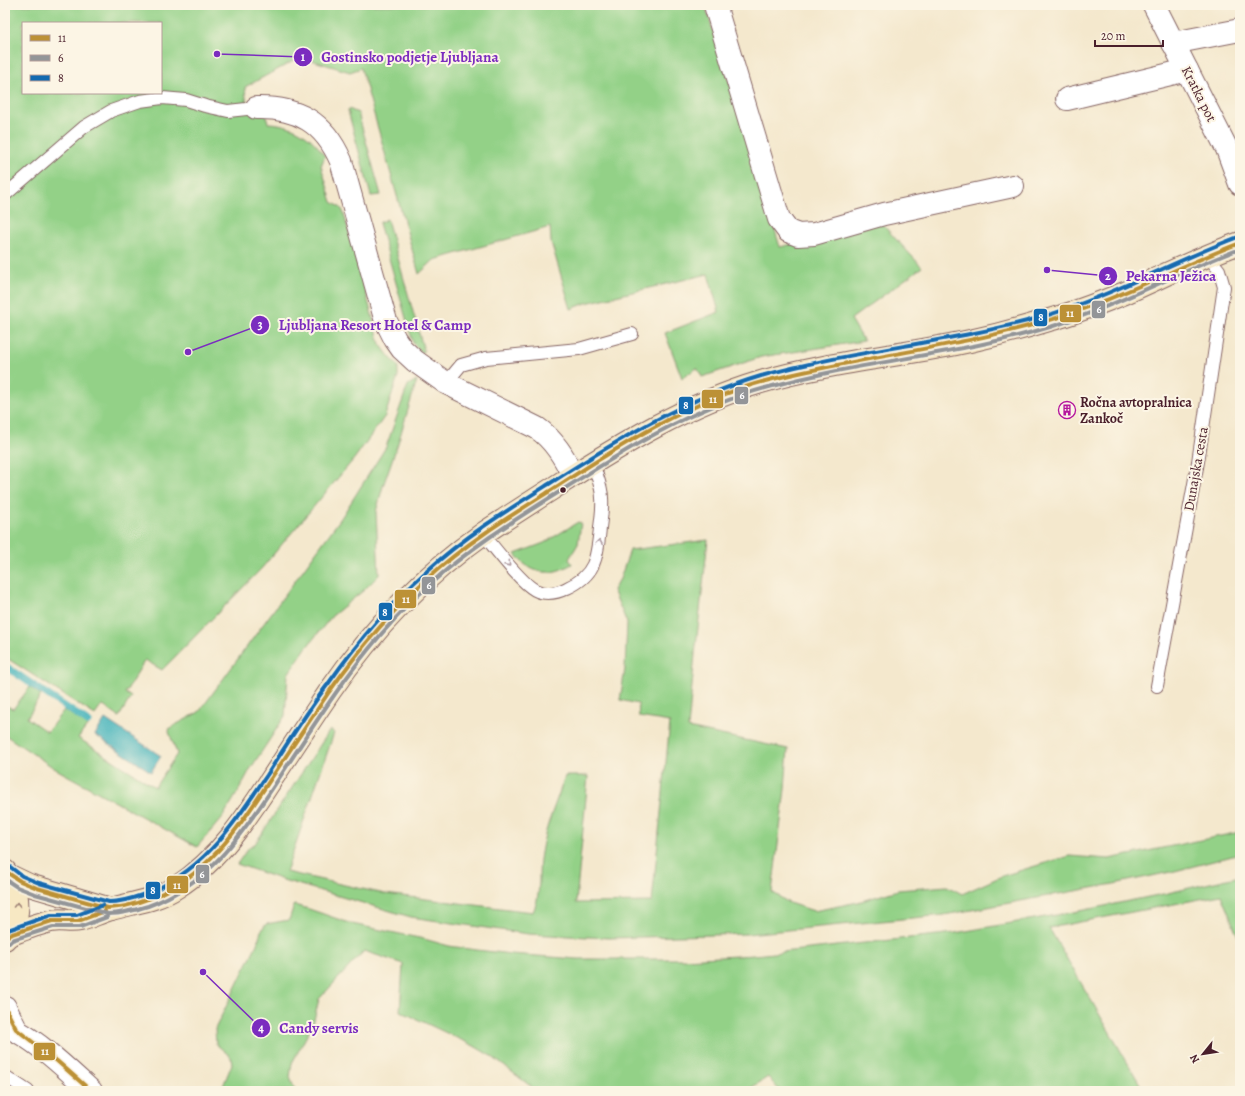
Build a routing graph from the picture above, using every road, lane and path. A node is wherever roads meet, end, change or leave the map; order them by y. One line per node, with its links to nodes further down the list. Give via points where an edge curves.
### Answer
1 (715, 5): 9 (street, via 779,219 788,231 798,235 814,234 884,214)
2 (1154, 5): 4 (street, Kratka pot)
3 (1240, 30): 4 (street)
4 (1173, 43): 5 (street, Kratka pot)
5 (1186, 70): 6 (street); 8 (street, Kratka pot, via 1227,149)
6 (1067, 99)
7 (256, 108): 10 (lane, via 228,111 186,100 162,98 140,101 111,111 84,127); 14 (street, via 285,110 298,114 316,125 332,142 341,161 383,312 391,332 402,349)
8 (1240, 184)
9 (1013, 186)
10 (5, 195)
11 (1240, 243): 12 (main road)
12 (1208, 256): 15 (main road, via 1122,294 1048,321 970,341 819,369 739,389 676,415); 18 (lane, Dunajska cesta, via 1219,270 1224,287 1198,462)
13 (632, 334): 14 (lane, via 579,348 486,358 461,365)
14 (446, 383): 16 (street, via 542,432 552,440)
15 (593, 463): 16 (main road); 17 (lane, one-way to 15, via 522,579 535,590 550,593 576,584 588,574 598,549 602,496)
16 (573, 475): 17 (main road)
17 (483, 534): 20 (main road, via 416,588 379,626 333,687 226,844 192,876 165,894)
18 (1157, 686)
19 (7, 873): 20 (main road, via 29,885); 21 (main road, one-way to 19, via 15,921 18,905 16,889)
20 (111, 909): 21 (main road, via 78,921 52,921)
21 (7, 937)
22 (5, 1006): 23 (street)
23 (10, 1028): 25 (street, via 41,1048)
24 (5, 1076): 26 (lane)
25 (85, 1089)
26 (28, 1091)

